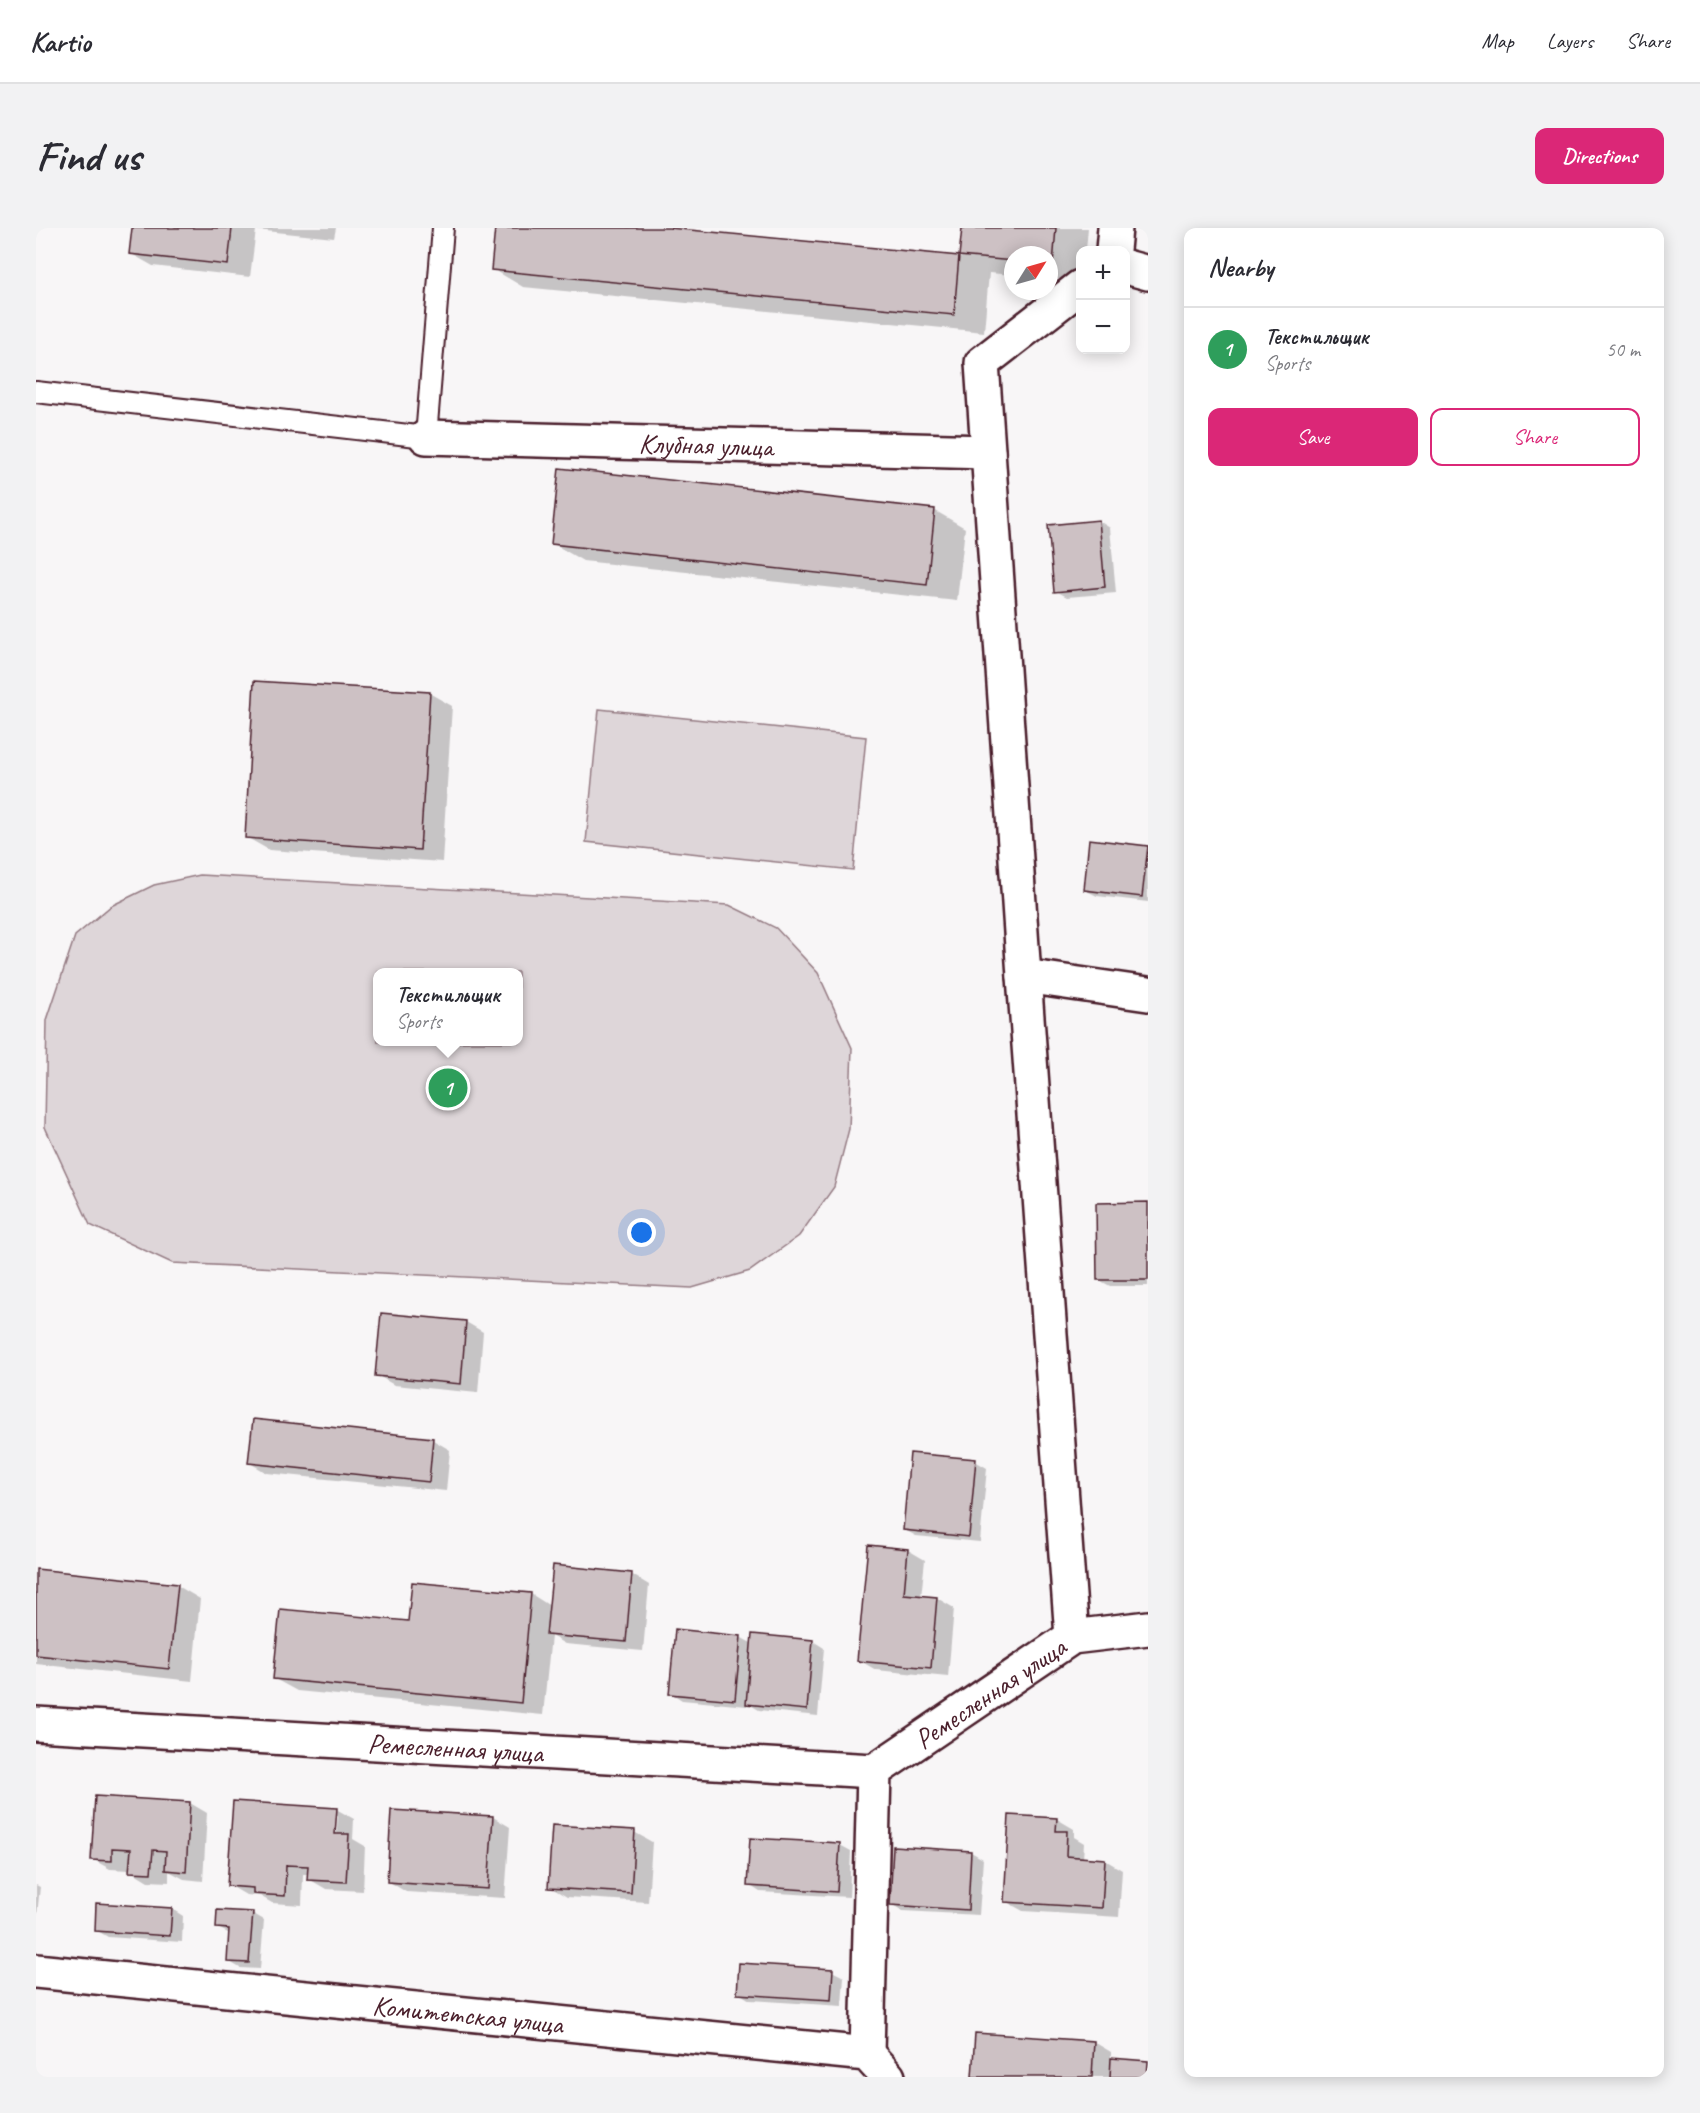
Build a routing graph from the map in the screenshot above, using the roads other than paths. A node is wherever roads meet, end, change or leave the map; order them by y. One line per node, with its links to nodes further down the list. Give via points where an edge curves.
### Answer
1 (443, 228): 8 (lane)
2 (1115, 228): 3 (street)
3 (1113, 246)
4 (1130, 268): 5 (street)
5 (1148, 273)
6 (1076, 290): 9 (street, via 982,363)
7 (36, 392): 8 (lane)
8 (426, 437): 9 (street, Клубная улица)
9 (988, 452): 10 (street)
10 (1024, 976): 11 (street); 13 (street)
11 (1148, 994)
12 (1148, 1628): 13 (street, Ремесленная улица)
13 (1072, 1637): 15 (street, Ремесленная улица)
14 (36, 1724): 15 (street, Ремесленная улица)
15 (874, 1771): 17 (street)
16 (36, 1971): 17 (street, Комитетская улица)
17 (878, 2066)

